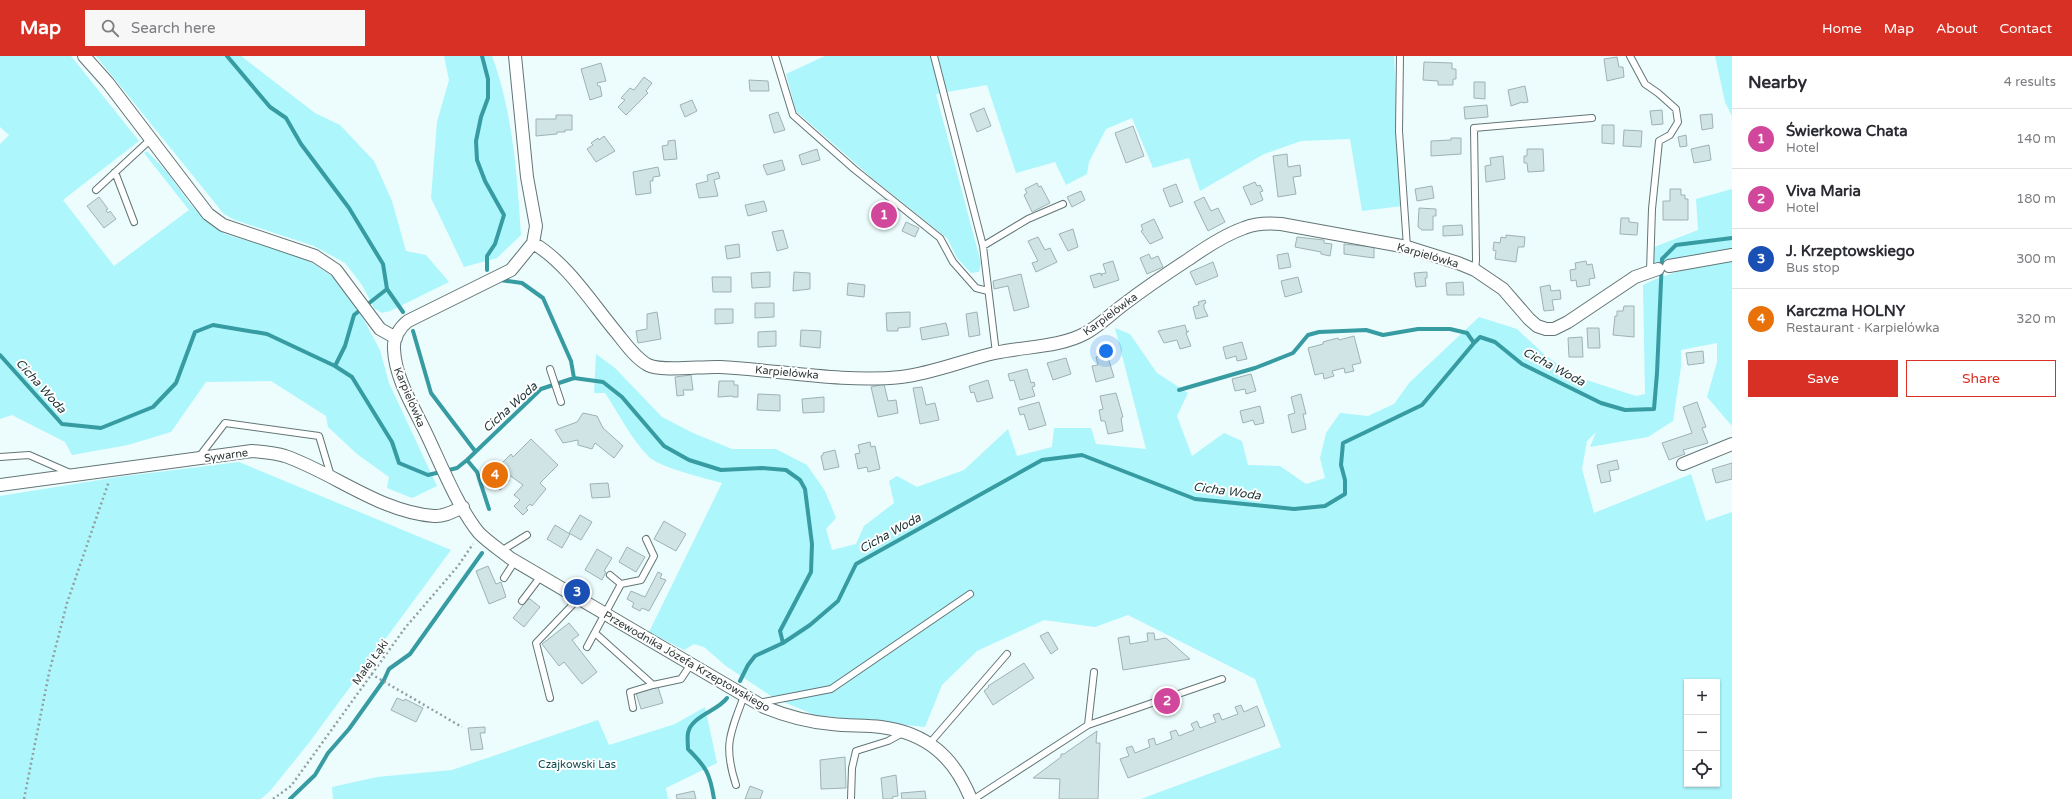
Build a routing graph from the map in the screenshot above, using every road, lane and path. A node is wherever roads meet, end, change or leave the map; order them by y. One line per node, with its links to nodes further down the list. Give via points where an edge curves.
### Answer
1 (84, 56): 8 (street)
2 (515, 56): 13 (street, via 527,177 536,226)
3 (775, 56): 19 (lane, via 793,115 854,169 940,238 953,262 976,288)
4 (934, 56): 14 (lane)
5 (1400, 56): 15 (lane, via 1399,131)
6 (1630, 56): 17 (lane, via 1645,84 1676,109 1678,122 1670,135 1659,141 1652,209)
7 (1592, 118): 18 (lane, via 1474,128)
8 (151, 139): 9 (lane); 20 (street, via 216,221 326,262 346,281 380,329)
9 (115, 172): 10 (lane); 12 (lane)
10 (96, 190)
11 (1063, 204): 14 (lane, via 1028,219)
12 (134, 222)
13 (533, 243): 20 (street, Karpielówka, via 511,270 418,315 401,326); 21 (street, Karpielówka, via 545,250 639,358 650,366 712,367 870,378 900,377 926,373)
14 (983, 246): 19 (lane)
15 (1407, 247): 18 (street, Karpielówka); 21 (street, Karpielówka, via 1281,224 1264,223 1245,227 1218,240 1145,288 1088,332 1056,344)
16 (1732, 256): 17 (street, Karpielówka)
17 (1659, 269): 18 (street, Karpielówka, via 1635,277 1554,329 1537,326 1503,289)
18 (1475, 270)
19 (988, 291): 21 (lane)
20 (396, 338): 32 (street, Karpielówka, via 393,347 395,363 402,382)
21 (996, 353)
22 (552, 377): 23 (lane, via 550,369)
23 (561, 402)
24 (1732, 444): 27 (street)
25 (0, 457): 29 (lane, via 29,455)
26 (198, 458): 28 (street, Sywarne); 30 (street, Sywarne, via 252,451 284,456); 30 (lane, via 225,423 319,436)
27 (1683, 464)
28 (108, 471): 29 (street, Sywarne); 64 (path, via 110,484 67,603 48,673)
29 (75, 475): 31 (street, Sywarne)
30 (331, 476): 32 (street, Sywarne, via 392,506 421,514 441,516)
31 (0, 485)
32 (462, 507): 33 (street, Karpielówka)
33 (471, 521): 34 (street, Przewodnika Józefa Krzeptowskiego)
34 (480, 534): 37 (street, Przewodnika Józefa Krzeptowskiego); 52 (path, Małej Łąki, via 458,566 405,628)
35 (527, 535): 37 (lane)
36 (646, 539): 42 (lane, via 654,556 641,580)
37 (501, 551): 38 (street, Przewodnika Józefa Krzeptowskiego)
38 (515, 561): 40 (street, Przewodnika Józefa Krzeptowskiego); 41 (lane)
39 (610, 575): 42 (lane)
40 (541, 576): 44 (street, Przewodnika Józefa Krzeptowskiego); 45 (lane)
41 (504, 578)
42 (621, 584): 46 (lane)
43 (970, 594): 57 (lane, via 831,689)
44 (579, 598): 46 (street, Przewodnika Józefa Krzeptowskiego); 56 (lane, via 536,643)
45 (522, 601)
46 (605, 614): 47 (lane); 50 (street, Przewodnika Józefa Krzeptowskiego)
47 (595, 632): 48 (lane); 54 (lane)
48 (587, 648)
49 (1007, 654): 62 (lane)
50 (691, 664): 54 (lane, via 681,679); 55 (street, Przewodnika Józefa Krzeptowskiego)
51 (1094, 672): 59 (lane)
52 (372, 674): 60 (path); 65 (path, Małej Łąki, via 291,786)
53 (1222, 679): 59 (lane)
54 (653, 685): 58 (lane, via 630,692)
55 (744, 696): 57 (street, Przewodnika Józefa Krzeptowskiego); 63 (lane, via 728,746 729,763)
56 (550, 698)
57 (758, 704): 61 (street, Przewodnika Józefa Krzeptowskiego, via 779,713 819,723)
58 (633, 708)
59 (1088, 725): 67 (lane)
60 (462, 727)
61 (900, 730): 62 (street, Przewodnika Józefa Krzeptowskiego); 66 (lane, via 899,735 888,741 856,751 852,768)
62 (929, 744): 67 (street, Przewodnika Józefa Krzeptowskiego, via 953,764)
63 (736, 786)
64 (24, 799)
65 (273, 799)
66 (851, 799)
67 (972, 799)

